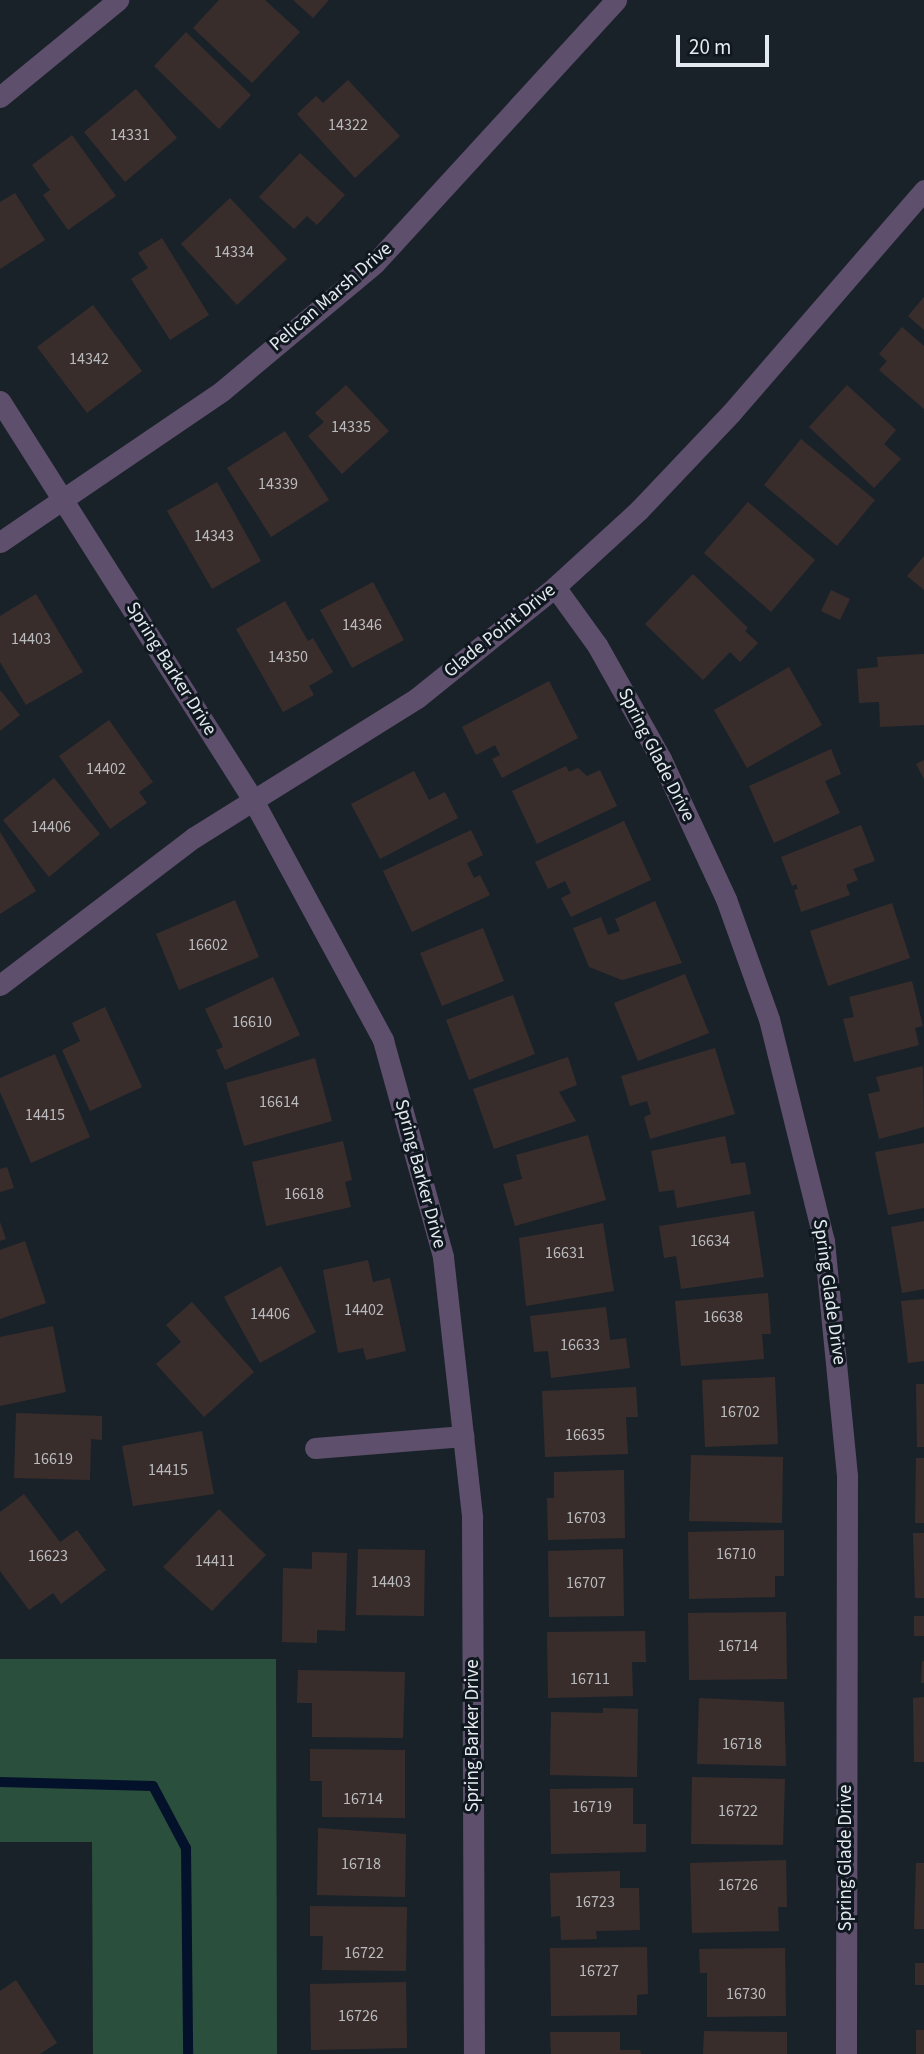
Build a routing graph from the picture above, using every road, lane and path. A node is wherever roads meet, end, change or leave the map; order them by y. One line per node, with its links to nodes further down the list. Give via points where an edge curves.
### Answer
1 (118, 0): 3 (street)
2 (616, 0): 6 (street, Pelican Marsh Drive, via 375,263 222,391)
3 (0, 97)
4 (924, 190): 8 (street, Glade Point Drive, via 731,413 639,510)
5 (0, 401): 6 (street, Spring Barker Drive)
6 (63, 496): 7 (street, Pelican Marsh Drive); 9 (street, Spring Barker Drive)
7 (0, 542)
8 (555, 587): 9 (street, Glade Point Drive, via 417,698); 14 (street, Spring Glade Drive, via 597,645 661,760 726,899 769,1019 824,1241 847,1475)
9 (254, 802): 10 (street, Glade Point Drive, via 193,838); 11 (street, Spring Barker Drive, via 383,1040 443,1257)
10 (0, 985)
11 (464, 1436): 12 (street); 13 (street, Spring Barker Drive, via 472,1517)
12 (315, 1448)
13 (474, 2054)
14 (846, 2054)

